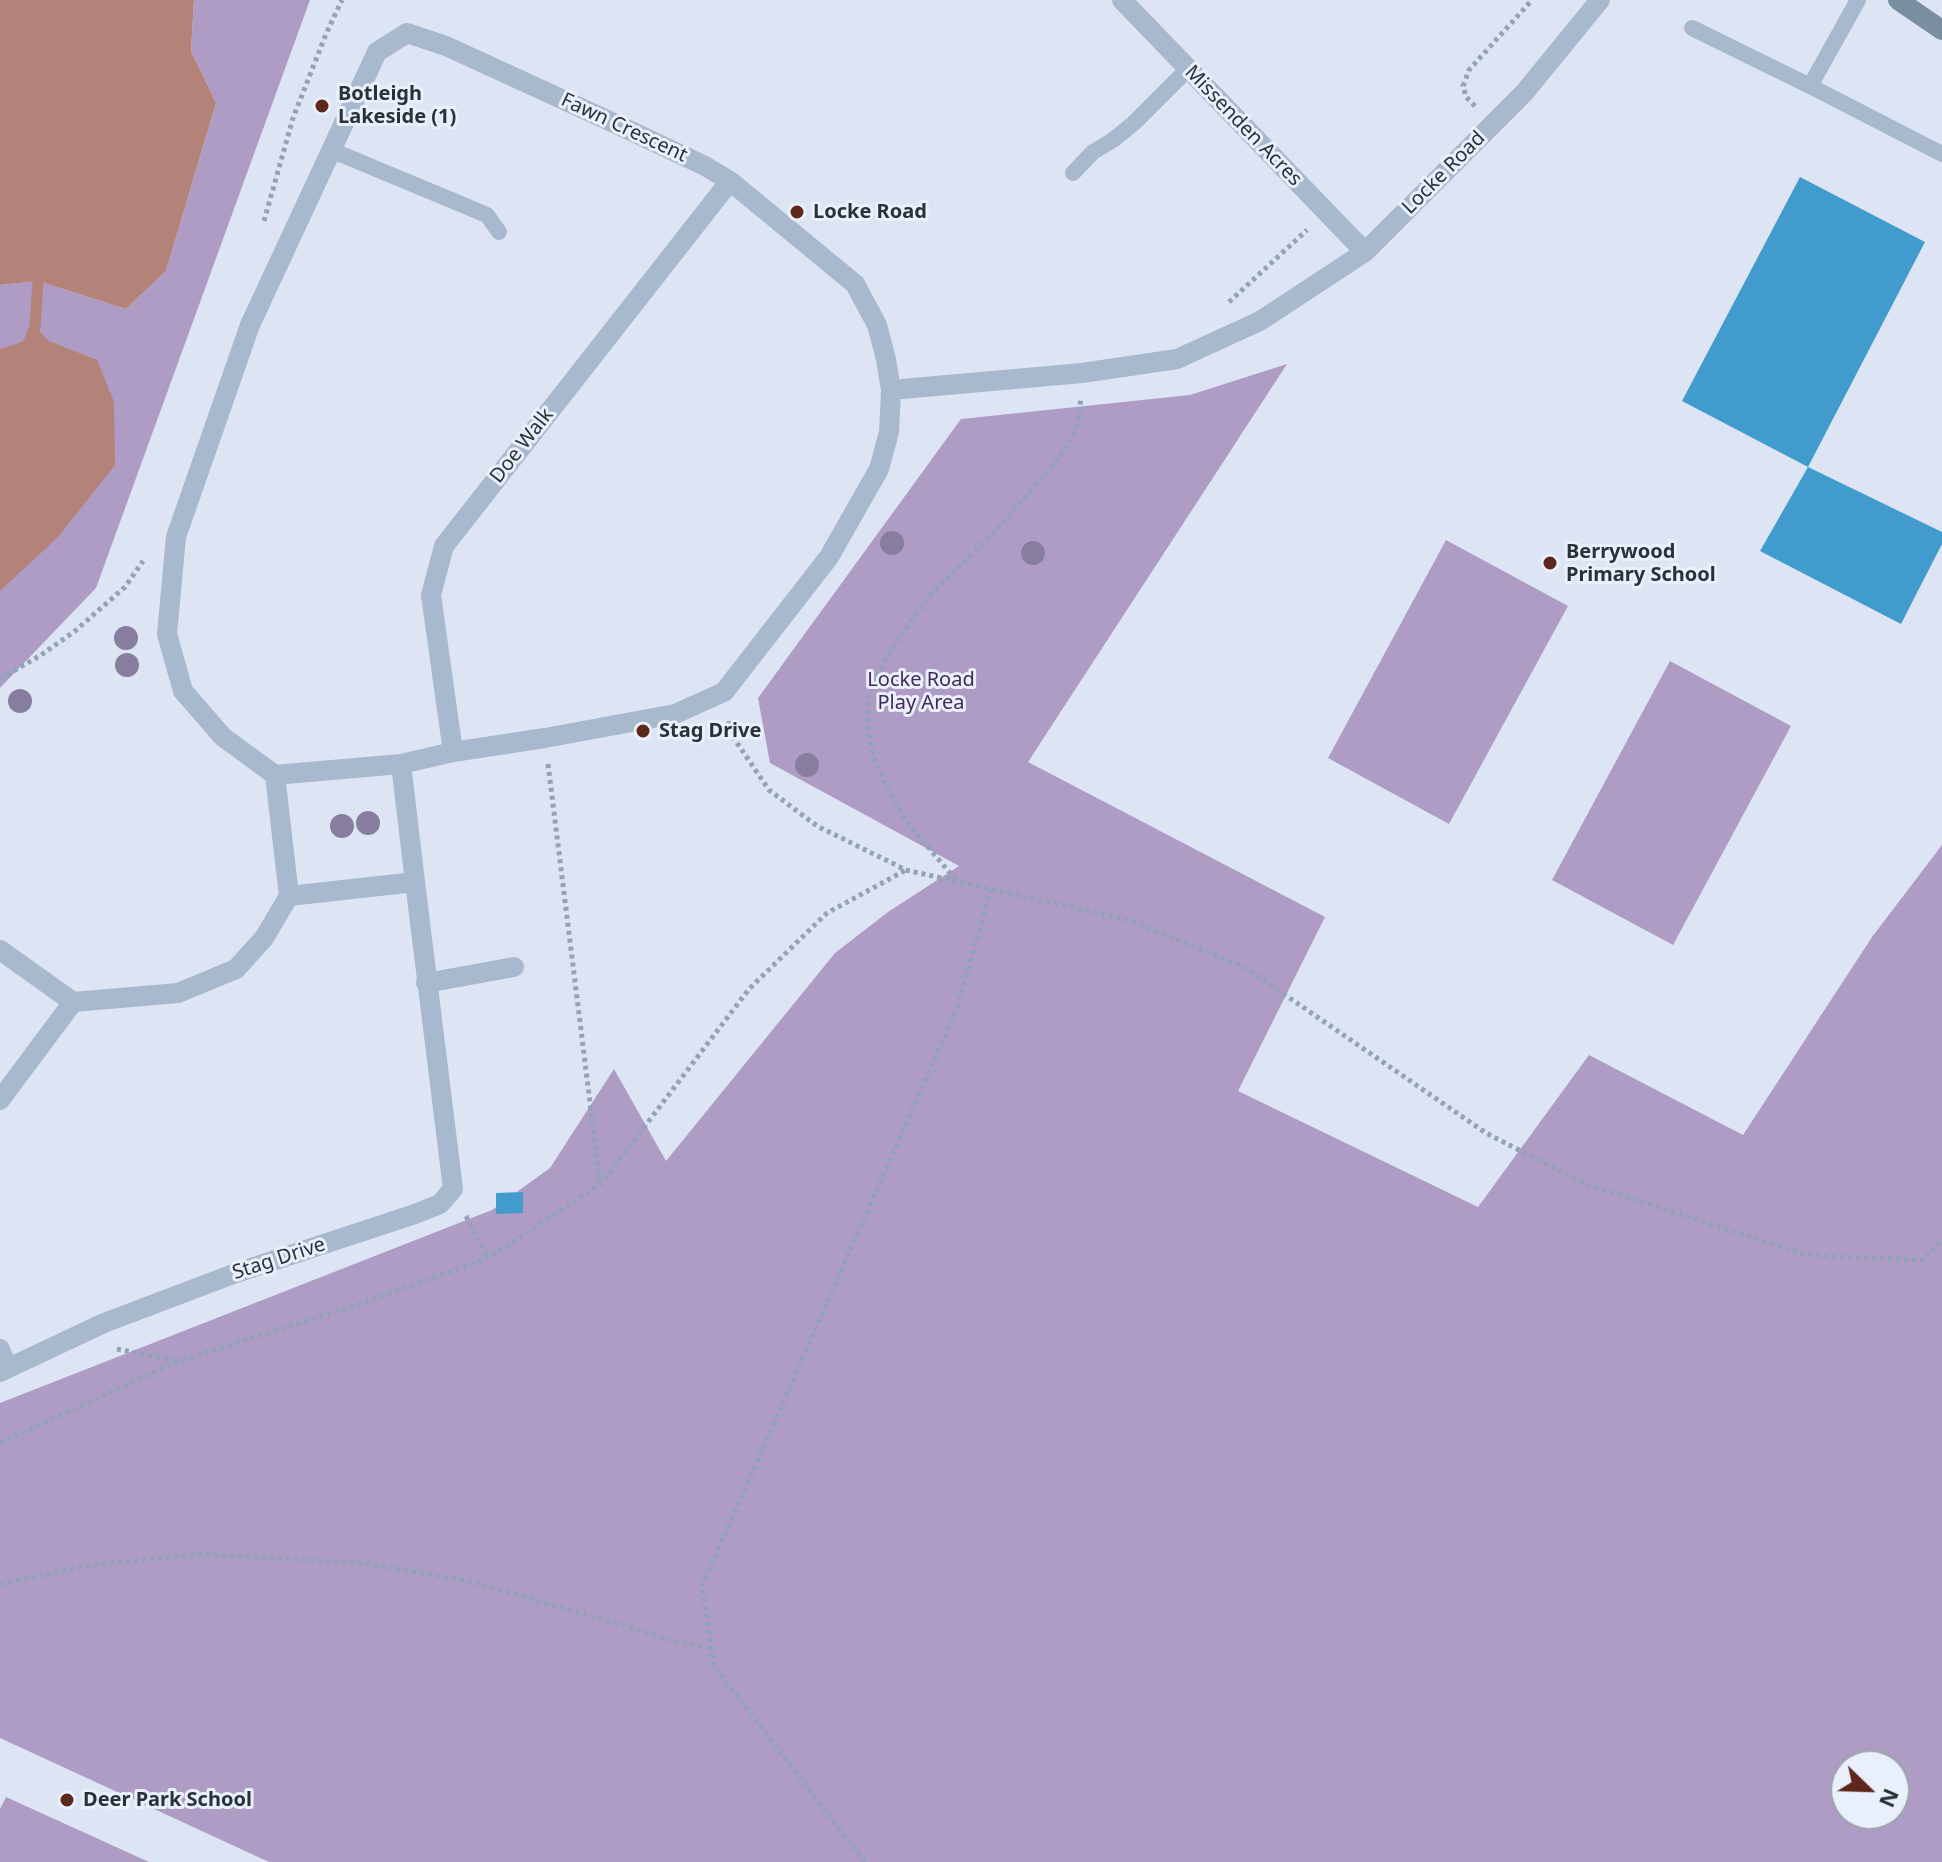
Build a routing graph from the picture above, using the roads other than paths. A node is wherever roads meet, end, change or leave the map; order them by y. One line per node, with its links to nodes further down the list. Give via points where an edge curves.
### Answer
1 (1122, 0): 7 (street, Missenden Acres)
2 (1600, 0): 14 (street, Locke Road, via 1524,93)
3 (1858, 0): 8 (lane)
4 (1898, 0): 6 (street)
5 (1692, 28): 8 (lane)
6 (1942, 30)
7 (1188, 69): 11 (lane); 14 (street, Missenden Acres)
8 (1810, 86): 10 (lane)
9 (331, 150): 12 (street, Fawn Crescent, via 377,52 407,33 588,111); 13 (lane, via 487,215); 18 (street, Fawn Crescent, via 250,325 176,537 168,620 183,691 223,737)
10 (1942, 154)
11 (1073, 173)
12 (730, 181): 15 (street, Fawn Crescent, via 855,284 877,325); 16 (street, Doe Walk, via 444,546 431,595)
13 (499, 232)
14 (1365, 252): 15 (street, Locke Road, via 1260,321 1177,359)
15 (891, 390): 16 (street, Fawn Crescent, via 889,432 879,469 829,557 724,692 675,714)
16 (453, 752): 17 (street, Fawn Crescent)
17 (401, 764): 18 (street, Fawn Crescent); 19 (street)
18 (275, 775): 20 (street)
19 (415, 882): 20 (street); 23 (street)
20 (289, 896): 24 (street, via 264,938 236,969 178,993)
21 (0, 950): 24 (street)
22 (514, 967): 23 (street)
23 (426, 983): 26 (street, Stag Drive, via 453,1189 440,1204 236,1273)
24 (73, 1002): 25 (street)
25 (0, 1100)
26 (2, 1363)

